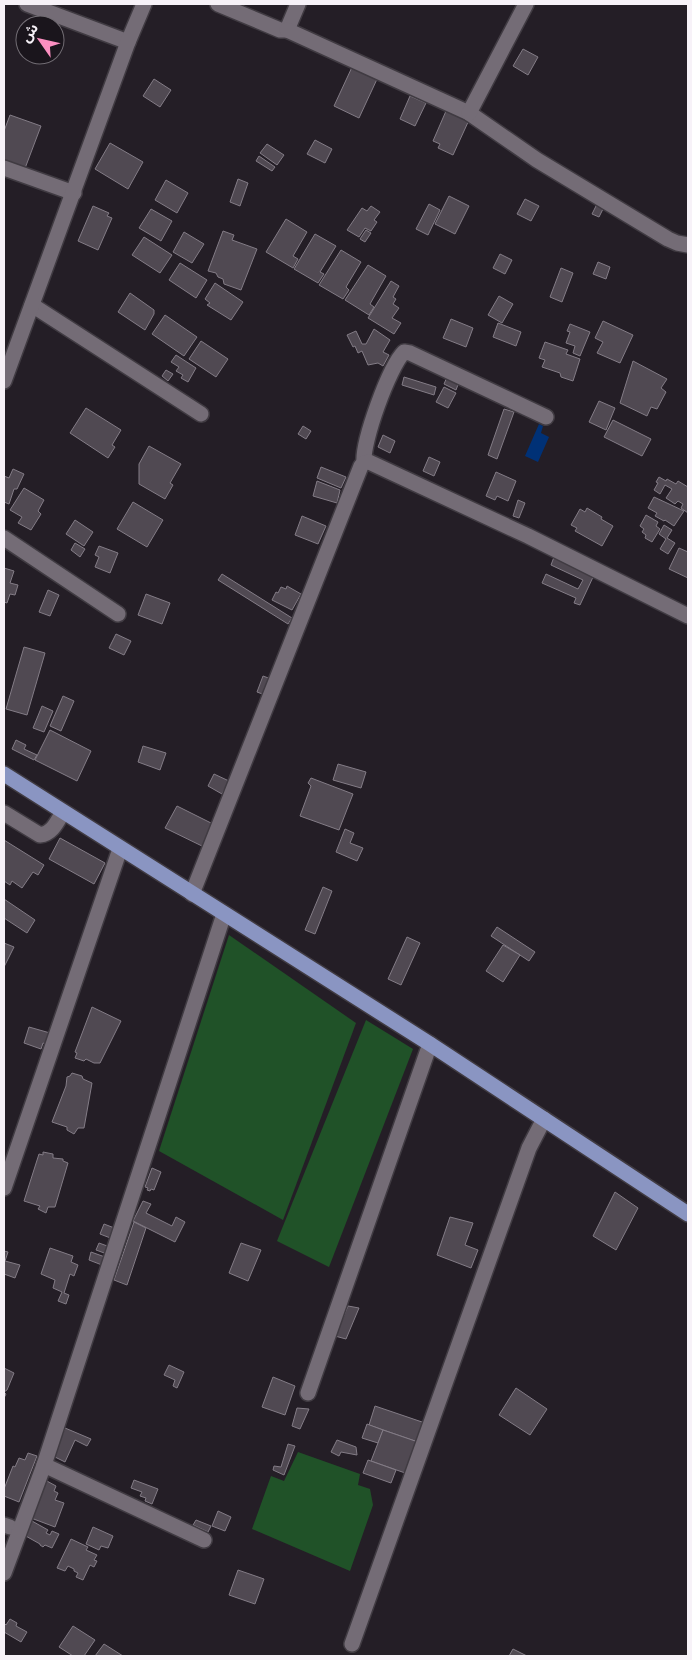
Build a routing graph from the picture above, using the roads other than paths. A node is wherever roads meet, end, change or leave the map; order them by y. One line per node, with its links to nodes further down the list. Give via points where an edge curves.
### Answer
1 (27, 4): 7 (street)
2 (144, 4): 7 (street)
3 (218, 4): 6 (street)
4 (298, 4): 6 (street)
5 (526, 4): 8 (street)
6 (287, 30): 8 (street)
7 (128, 42): 10 (street)
8 (468, 113): 11 (street, via 668,239)
9 (4, 168): 10 (street)
10 (74, 193): 12 (street)
11 (688, 245)
12 (32, 305): 13 (street); 14 (street)
13 (4, 381)
14 (201, 414)
15 (546, 417): 16 (street, via 404,352 394,365 373,423 364,451)
16 (364, 463): 19 (street, via 369,462 528,536); 24 (street)
17 (4, 538): 18 (street)
18 (118, 614)
19 (688, 616)
20 (4, 774): 21 (main road)
21 (63, 812): 22 (street, via 53,828 40,835); 23 (main road)
22 (4, 813)
23 (120, 849): 24 (main road); 28 (street)
24 (192, 894): 25 (main road)
25 (224, 914): 26 (main road); 31 (street)
26 (430, 1044): 27 (main road); 30 (street)
27 (544, 1119): 29 (main road); 34 (street, via 529,1148)
28 (4, 1188)
29 (688, 1214)
30 (308, 1393)
31 (44, 1465): 32 (street); 33 (street)
32 (204, 1540)
33 (4, 1573)
34 (352, 1644)

